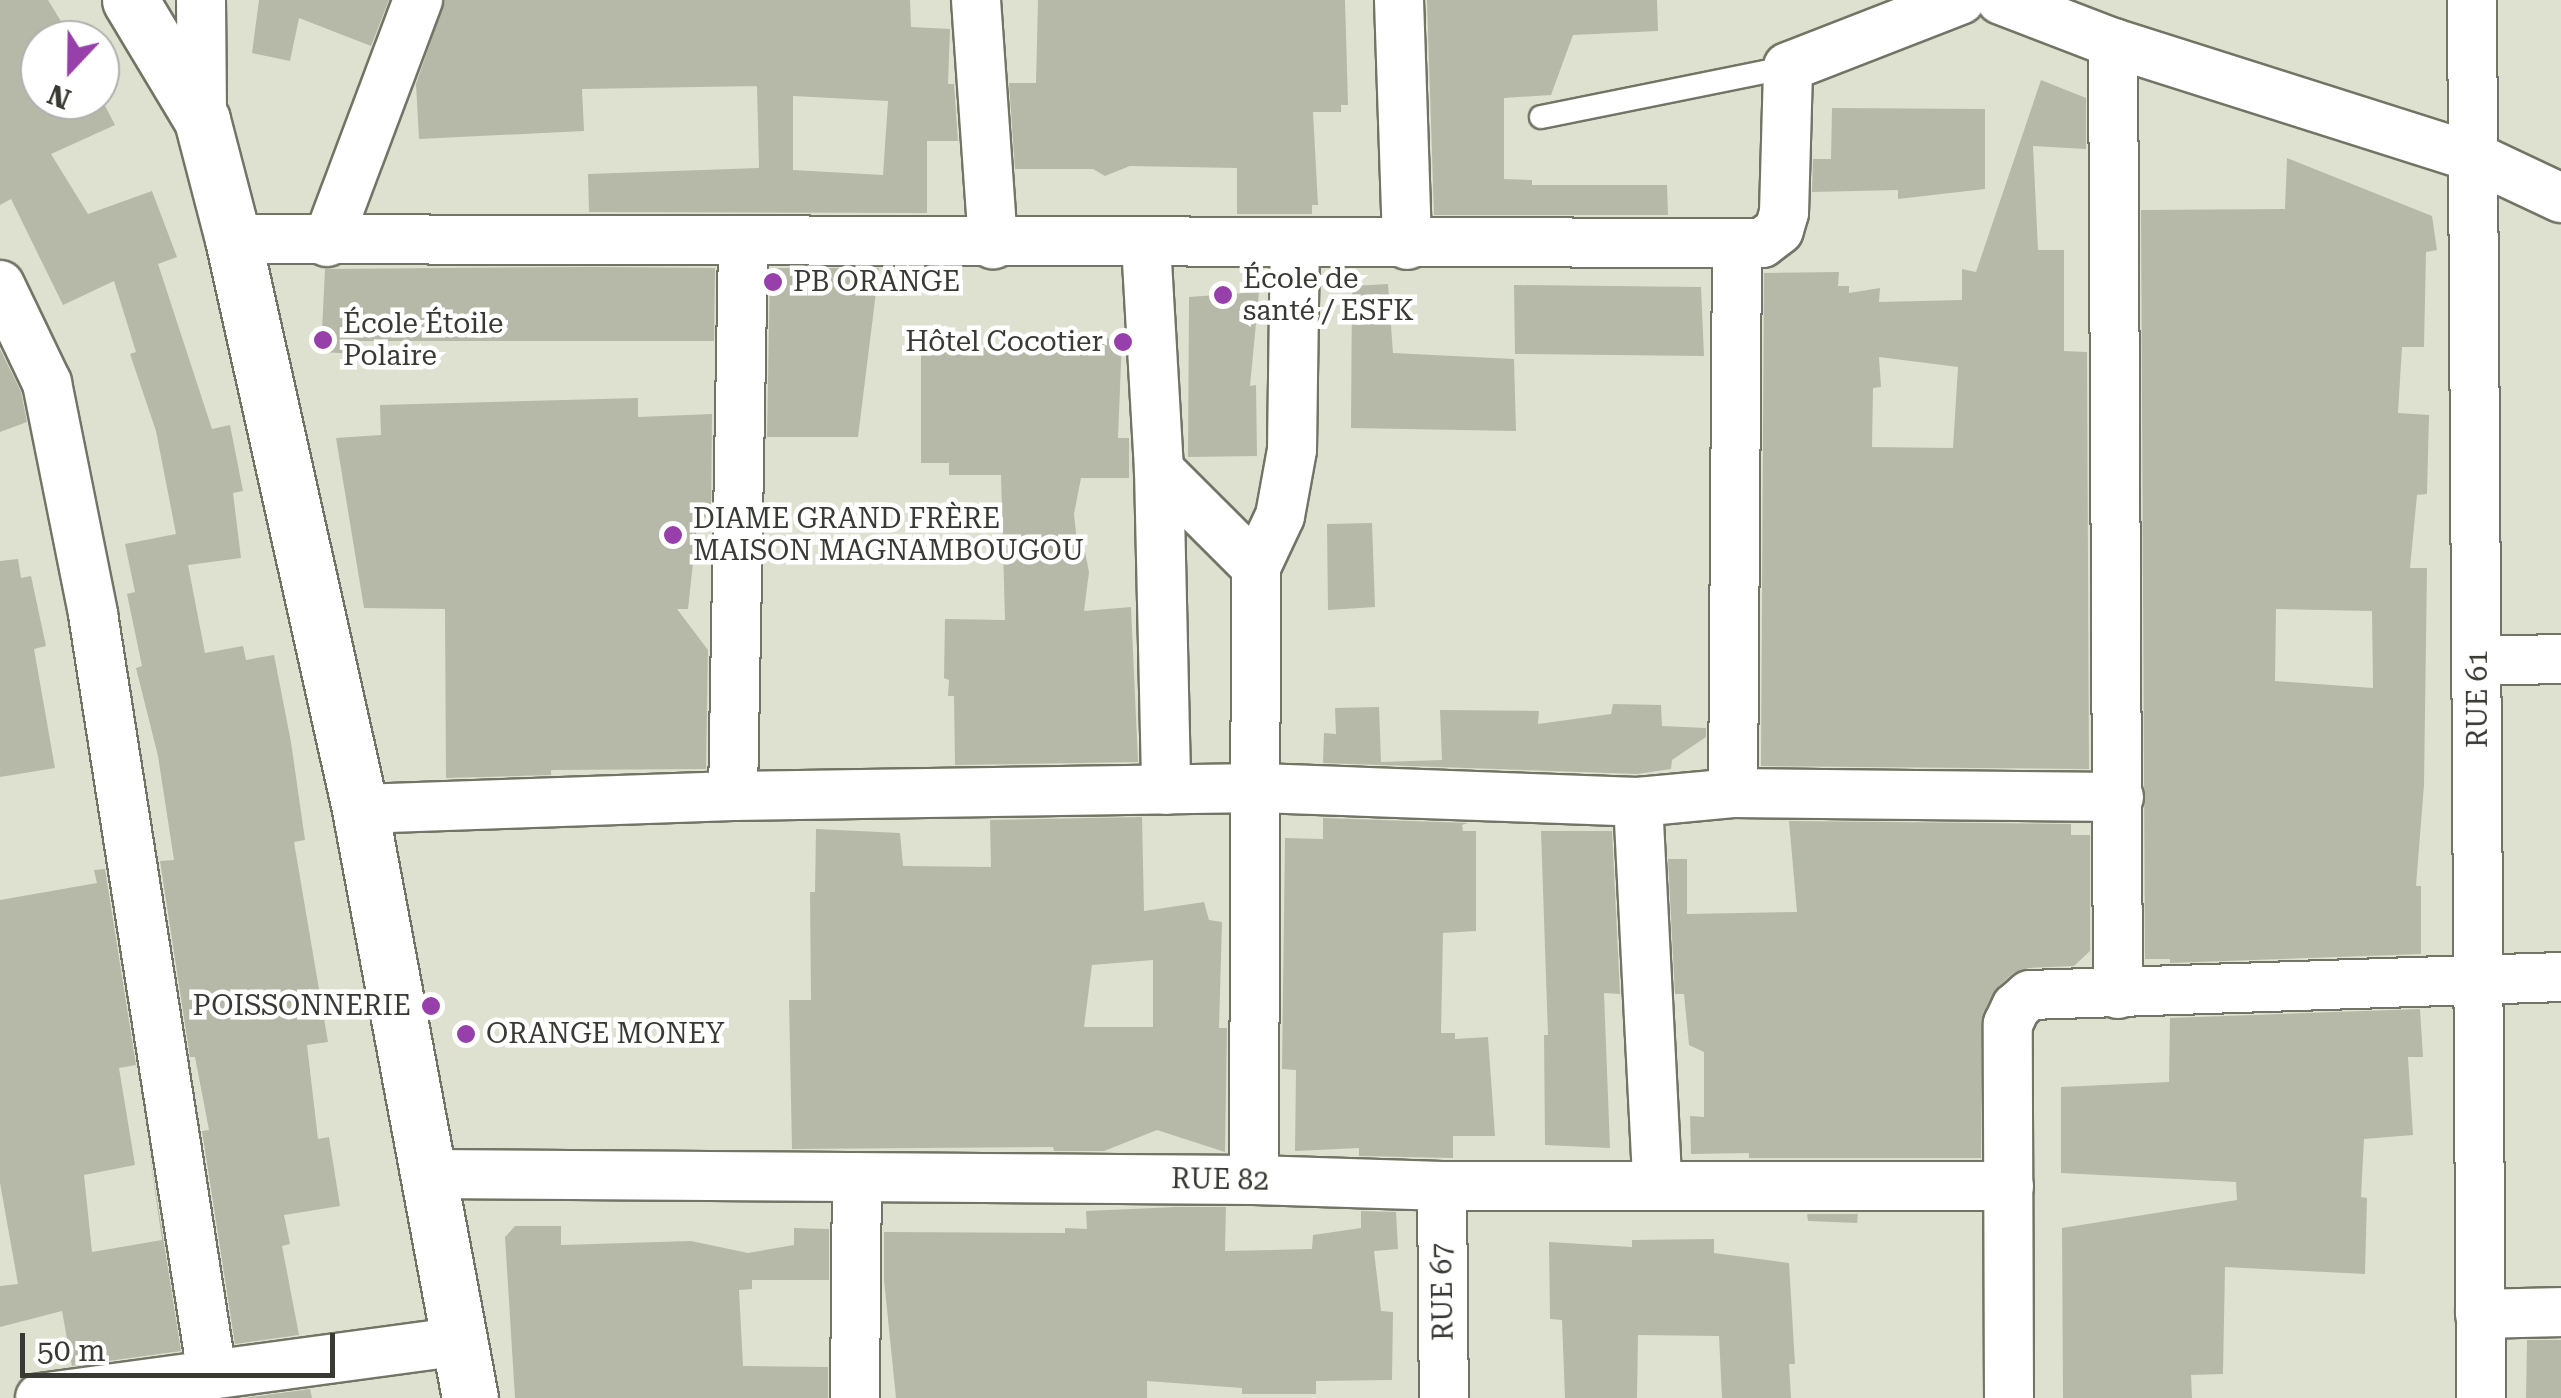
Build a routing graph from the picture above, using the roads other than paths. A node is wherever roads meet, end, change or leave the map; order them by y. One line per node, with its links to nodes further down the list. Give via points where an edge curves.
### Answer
1 (130, 0): 12 (street)
2 (200, 0): 12 (street)
3 (418, 0): 16 (street)
4 (976, 0): 18 (street)
5 (1398, 0): 20 (street)
6 (1960, 0): 10 (street)
7 (2002, 0): 9 (street)
8 (2472, 0): 13 (street, RUE 61)
9 (2113, 43): 13 (street); 32 (street)
10 (1788, 67): 11 (lane); 22 (street, via 1784,213 1779,230 1762,244)
11 (1541, 117)
12 (202, 120): 15 (street)
13 (2476, 158): 14 (street); 27 (street, RUE 61)
14 (2561, 198)
15 (233, 240): 16 (street); 34 (street)
16 (328, 242): 17 (street)
17 (744, 243): 18 (street); 31 (street)
18 (993, 244): 19 (street)
19 (1146, 244): 21 (street); 24 (street)
20 (1407, 245): 21 (street); 22 (street)
21 (1295, 246): 25 (street, via 1292,450 1280,516)
22 (1737, 246): 30 (street)
23 (0, 284): 47 (street, via 47,382 89,595)
24 (1159, 470): 25 (street); 29 (street)
25 (1256, 566): 28 (street)
26 (2561, 659): 27 (street)
27 (2477, 661): 35 (street, RUE 61)
28 (1259, 788): 29 (street); 33 (street); 40 (street)
29 (1166, 790): 31 (street)
30 (1734, 793): 32 (street); 33 (street)
31 (733, 796): 34 (street)
32 (2119, 796): 37 (street)
33 (1638, 802): 41 (street)
34 (360, 808): 38 (street)
35 (2478, 977): 36 (street); 37 (street); 45 (street, RUE 61)
36 (2561, 977)
37 (2118, 994): 43 (street, via 2030,995 2016,1007 2008,1024)
38 (431, 1174): 39 (street, RUE 82); 46 (street)
39 (857, 1177): 40 (street, RUE 82); 50 (street)
40 (1254, 1180): 42 (street, RUE 82)
41 (1657, 1183): 42 (street, RUE 82); 43 (street, RUE 82)
42 (1442, 1186): 51 (street, RUE 67)
43 (2008, 1186): 52 (street)
44 (2561, 1312): 45 (street)
45 (2480, 1314): 53 (street, RUE 61)
46 (460, 1341): 47 (street); 49 (street)
47 (212, 1374): 48 (street)
48 (40, 1398)
49 (470, 1398)
50 (855, 1398)
51 (1444, 1398)
52 (2009, 1398)
53 (2480, 1398)

